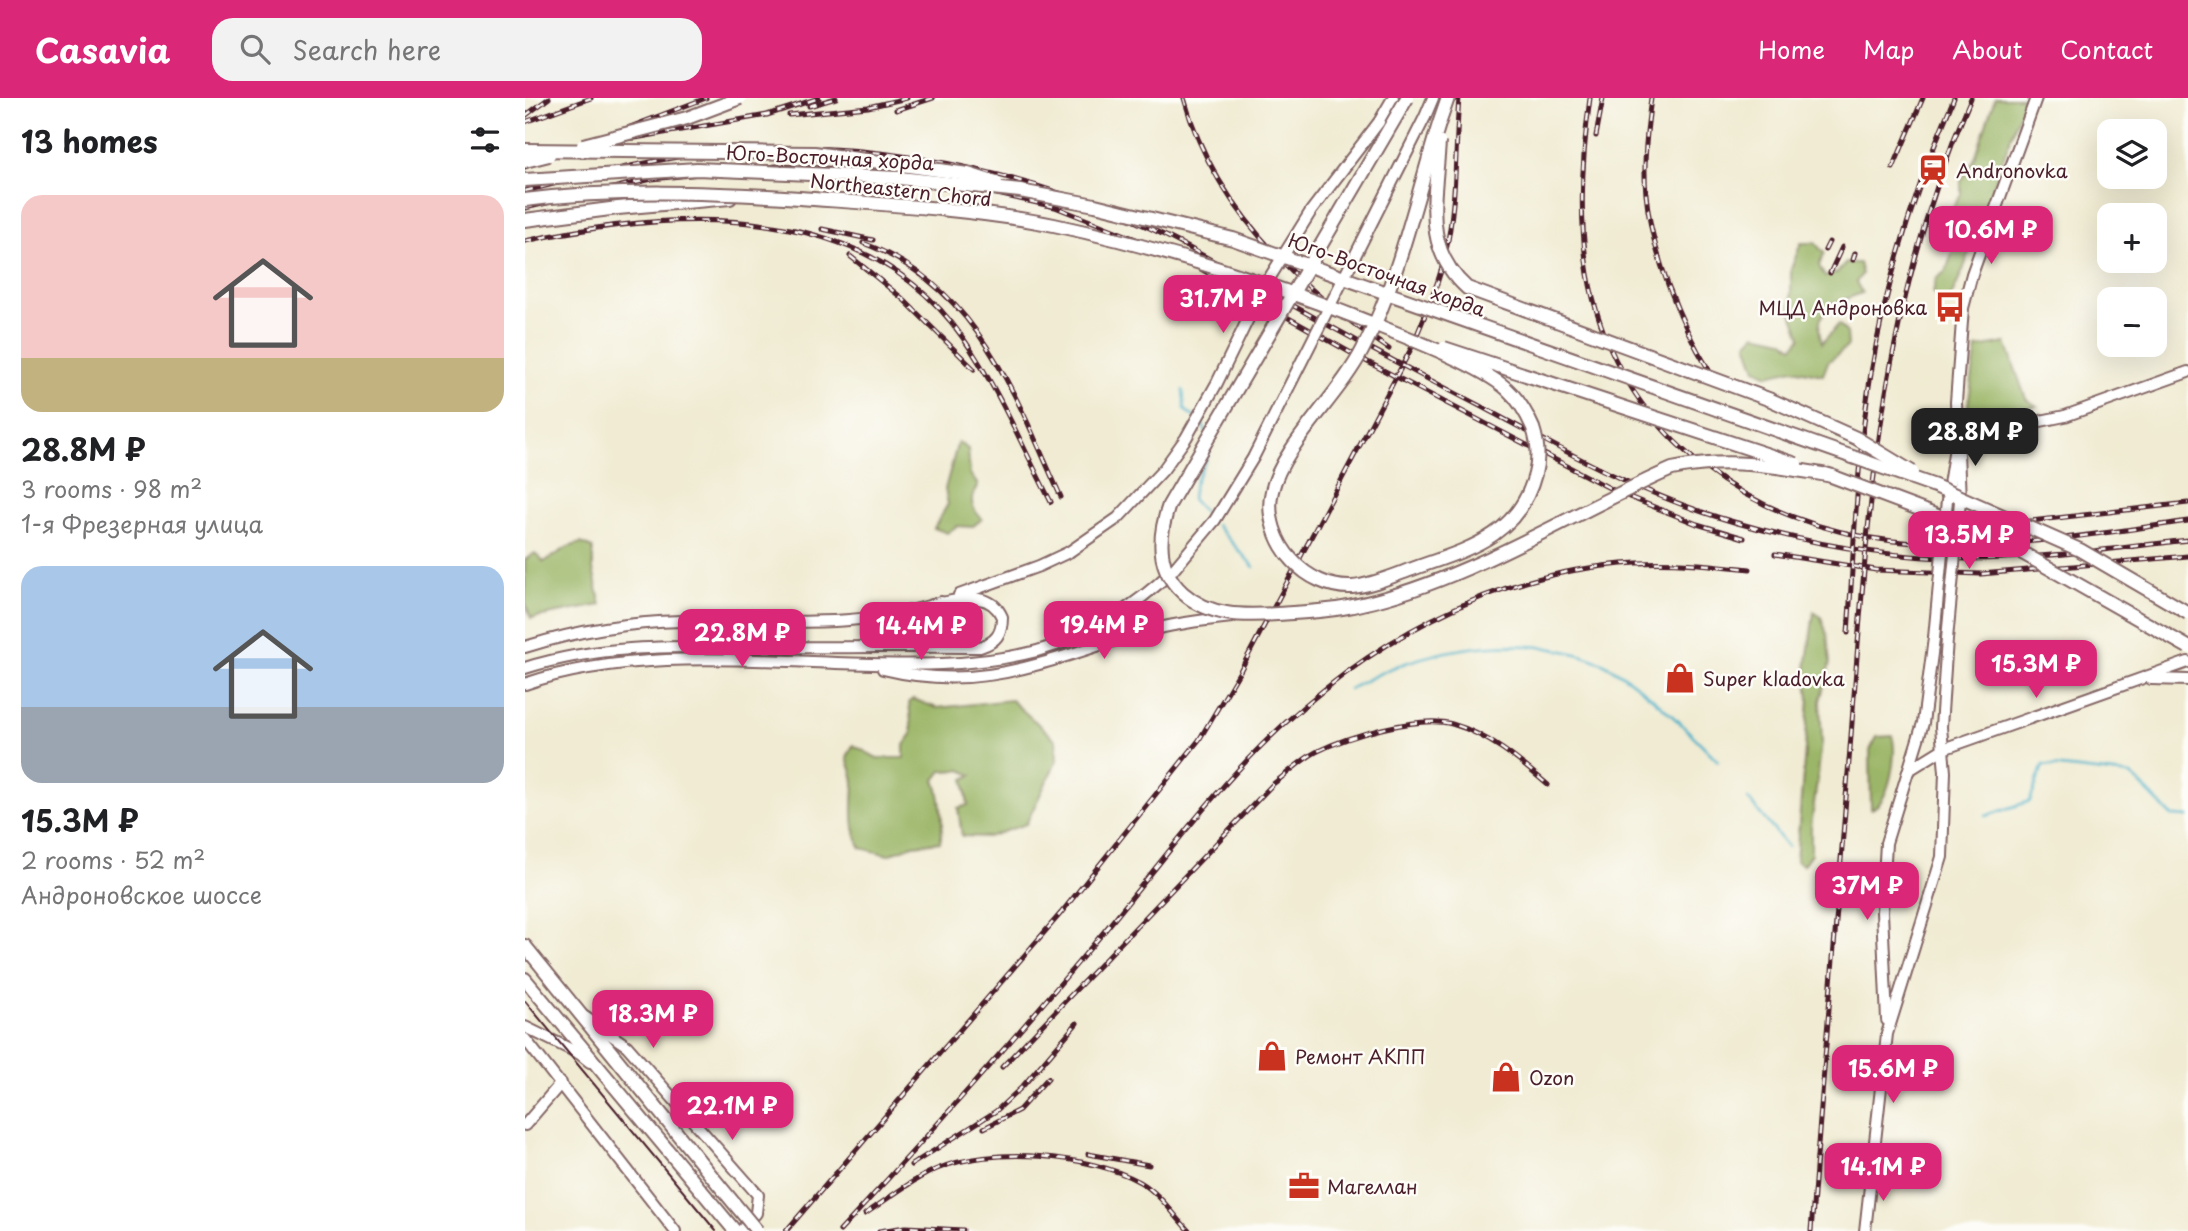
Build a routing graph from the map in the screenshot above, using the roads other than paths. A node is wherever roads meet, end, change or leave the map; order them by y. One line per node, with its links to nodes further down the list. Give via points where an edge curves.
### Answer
1 (740, 98): 9 (main road, bridge, via 687,118)
2 (1391, 98): 20 (main road, bridge, via 1262,290 1217,383 1163,470 1118,518 1069,552)
3 (1407, 98): 22 (main road, bridge, via 1169,505 1160,529 1160,551 1178,589 1195,603)
4 (1433, 98): 28 (main road, bridge, via 1253,458 1215,520 1174,569 1107,621 1037,651 958,663)
5 (1448, 98): 7 (main road, Northeastern Chord)
6 (2036, 98): 17 (main road, via 1966,295)
7 (1439, 124): 15 (main road, Northeastern Chord, bridge, via 1366,344 1347,380 1290,452 1270,497 1272,522 1290,559 1329,584 1351,587 1382,580 1459,552 1515,519 1531,491 1539,461 1535,432 1509,390 1490,376); 19 (main road, bridge, via 1434,234 1444,264 1467,288 1771,400 1856,438)
8 (525, 150): 11 (main road, bridge, via 814,153 968,174)
9 (525, 161)
10 (525, 180): 11 (main road, Юго-Восточная хорда, bridge, via 697,169 899,178)
11 (1020, 191): 19 (main road, Юго-Восточная хорда, bridge, via 1233,239)
12 (761, 196): 13 (main road, Northeastern Chord, bridge, via 655,191); 14 (main road, bridge); 15 (main road, Northeastern Chord, bridge, via 888,204 1050,225 1203,262)
13 (525, 200)
14 (525, 220)
15 (1401, 335): 18 (main road, bridge)
16 (2188, 372): 17 (main road, via 2065,416)
17 (1957, 438): 33 (main road, bridge, via 1960,501 1942,699); 34 (main road, bridge, via 1923,723)
18 (1833, 476): 22 (main road, bridge, via 1741,462 1672,469 1399,594 1320,611); 25 (main road, bridge, via 1996,538)
19 (1935, 486): 21 (main road, Юго-Восточная хорда, bridge, via 2080,550)
20 (936, 604): 23 (main road, via 986,598 1002,617 999,634 980,647); 24 (main road, via 837,620 680,621 591,629)
21 (2188, 613)
22 (1242, 616): 28 (main road, bridge, via 1146,631 1017,672 965,678 907,675)
23 (692, 646): 26 (main road); 29 (main road, via 600,652)
24 (525, 647)
25 (2188, 647)
26 (796, 661): 28 (main road); 32 (main road, via 652,662 601,667)
27 (2188, 662): 30 (main road)
28 (858, 664)
29 (525, 668)
30 (2138, 680): 31 (main road); 33 (main road)
31 (2188, 680)
32 (525, 684)
33 (1943, 749): 34 (main road); 39 (main road, via 1943,857)
34 (1906, 772): 39 (main road, via 1892,815 1883,871)
35 (525, 946): 37 (main road)
36 (525, 979): 41 (main road)
37 (583, 1017): 46 (main road, via 627,1046 758,1195 756,1213); 47 (main road, bridge)
38 (525, 1027): 41 (main road, via 580,1054)
39 (1887, 1034): 48 (main road)
40 (525, 1039): 42 (main road)
41 (604, 1074): 45 (main road)
42 (561, 1083): 43 (main road); 44 (main road)
43 (525, 1125)
44 (675, 1231)
45 (735, 1231)
46 (741, 1231)
47 (757, 1231)
48 (1865, 1231)

